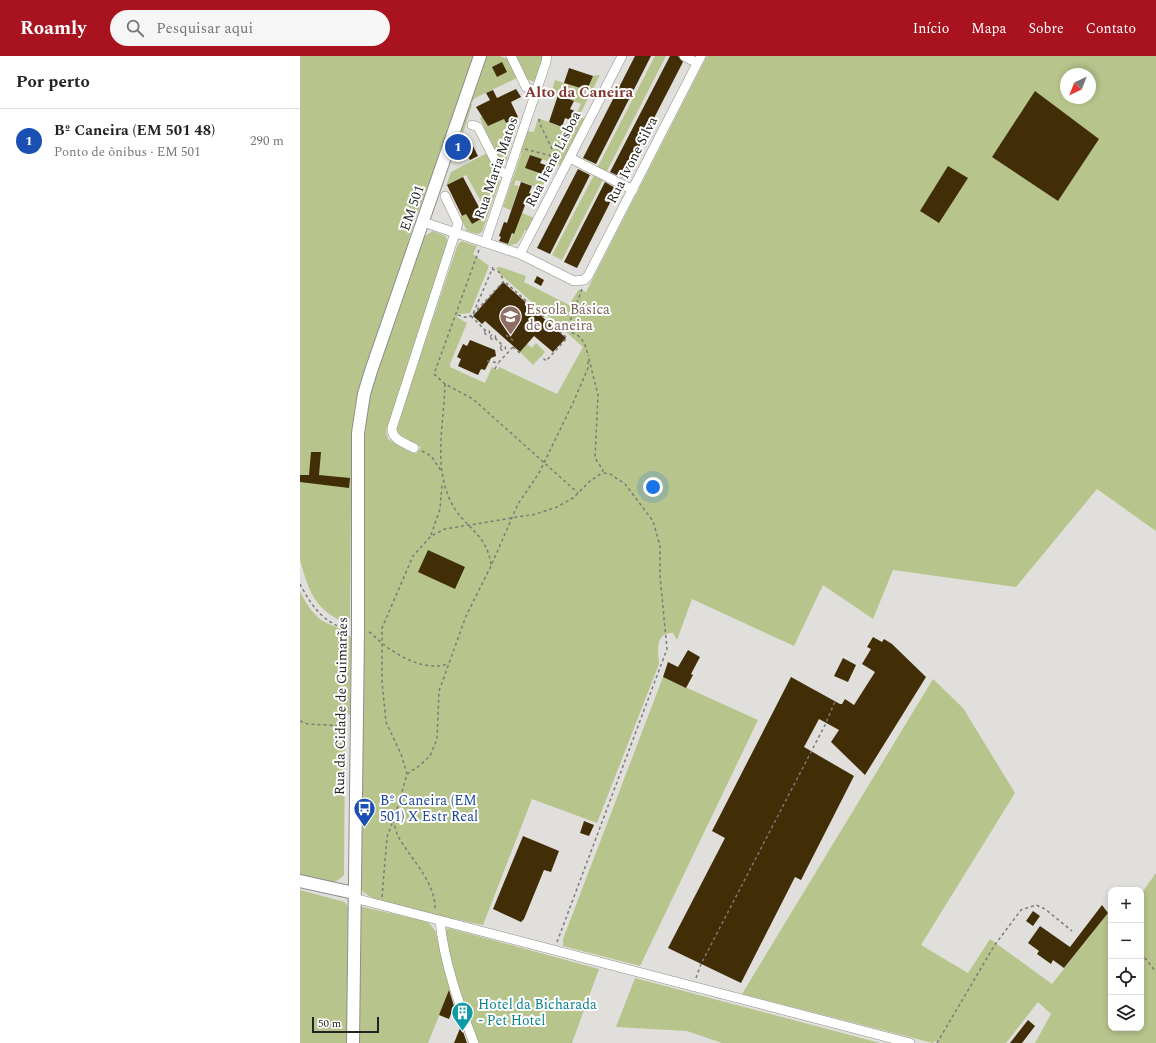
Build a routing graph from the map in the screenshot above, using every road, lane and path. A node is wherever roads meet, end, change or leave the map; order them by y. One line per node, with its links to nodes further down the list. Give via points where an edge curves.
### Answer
1 (480, 56): 17 (main road, EM 501 / EM 501)
2 (511, 56): 7 (street, via 526,87)
3 (547, 56): 7 (street, Rua Maria Matos)
4 (622, 56): 12 (street, Rua Irene Lisboa)
5 (684, 56): 6 (street)
6 (699, 59): 15 (street, Rua Ivone Silva)
7 (536, 92): 14 (street, Rua Maria Matos)
8 (539, 119): 11 (path)
9 (472, 125): 14 (street, via 478,127 501,172)
10 (522, 149): 11 (path)
11 (556, 157): 13 (path)
12 (570, 158): 15 (street); 20 (street, Rua Irene Lisboa)
13 (557, 164)
14 (508, 174): 19 (street, Rua Maria Matos)
15 (633, 190): 21 (street, Rua Ivone Silva)
16 (445, 196): 18 (street, via 458,223)
17 (423, 222): 18 (street); 41 (main road, EM 501 / EM 501)
18 (455, 233): 19 (street); 43 (street, via 392,428 395,438)
19 (483, 242): 20 (street); 42 (path, via 434,374)
20 (520, 254): 21 (street, via 574,281 584,280)
21 (588, 276): 35 (path, via 570,321 569,332 577,334 584,342)
22 (504, 280): 23 (path); 23 (path, via 499,272 492,268); 37 (path, via 567,338 546,361)
23 (473, 314): 25 (path)
24 (458, 315): 25 (path, via 468,318)
25 (471, 316): 26 (path)
26 (485, 330): 27 (path); 27 (path, via 485,334)
27 (490, 334): 30 (path, via 494,334)
28 (506, 334): 29 (path)
29 (514, 342)
30 (502, 345): 31 (path); 31 (path, via 502,350)
31 (506, 349): 32 (path)
32 (509, 352): 33 (path); 34 (path, via 513,346)
33 (507, 354): 36 (path); 39 (path)
34 (522, 354)
35 (588, 355): 44 (path, via 588,368); 46 (path, via 598,395 595,458 604,470)
36 (509, 356)
37 (541, 356)
38 (487, 361): 39 (path)
39 (498, 363): 40 (path)
40 (495, 369)
41 (371, 371): 54 (main road, Rua da Cidade de Guimarães / EM 501, via 358,433)
42 (445, 384): 44 (path, via 474,398); 45 (path)
43 (417, 449): 45 (path, via 431,456)
44 (544, 460): 48 (path); 49 (path, via 539,473)
45 (442, 472): 47 (path)
46 (602, 473): 48 (path); 67 (path, via 610,474 625,484 653,521 660,546 660,576 667,649)
47 (443, 483): 50 (path, via 451,503); 51 (path, via 440,509)
48 (578, 493): 49 (path, via 557,507 536,514)
49 (512, 517): 50 (path); 52 (path)
50 (468, 525): 51 (path, via 446,529); 52 (path, via 481,537 489,552)
51 (431, 536): 55 (path, via 413,556 382,628)
52 (491, 566): 56 (path, via 466,616)
53 (300, 584): 54 (path, via 318,614 340,627)
54 (358, 631): 55 (path, via 370,632); 59 (main road, Rua da Cidade de Guimarães)
55 (382, 644): 56 (path, via 422,665); 60 (path, via 386,722)
56 (448, 664): 60 (path, via 439,691 437,739 430,756)
57 (836, 699): 70 (path, via 825,725 701,964)
58 (300, 721): 59 (path, via 308,724)
59 (356, 726): 63 (main road, Rua da Cidade de Guimarães)
60 (407, 774): 61 (path)
61 (393, 820): 64 (path, via 387,837); 65 (path, via 398,836 432,892)
62 (300, 881): 63 (main road)
63 (354, 896): 65 (street); 71 (main road, Rua da Cidade de Guimarães)
64 (382, 899)
65 (437, 920): 67 (street); 72 (street, via 452,977)
66 (1072, 931): 74 (path, via 1045,909 1036,905 1021,910 994,946)
67 (555, 950): 70 (street)
68 (1144, 957): 69 (path)
69 (1156, 972)
70 (694, 986): 73 (street)
71 (353, 1043)
72 (474, 1043)
73 (910, 1043)
74 (937, 1043)

